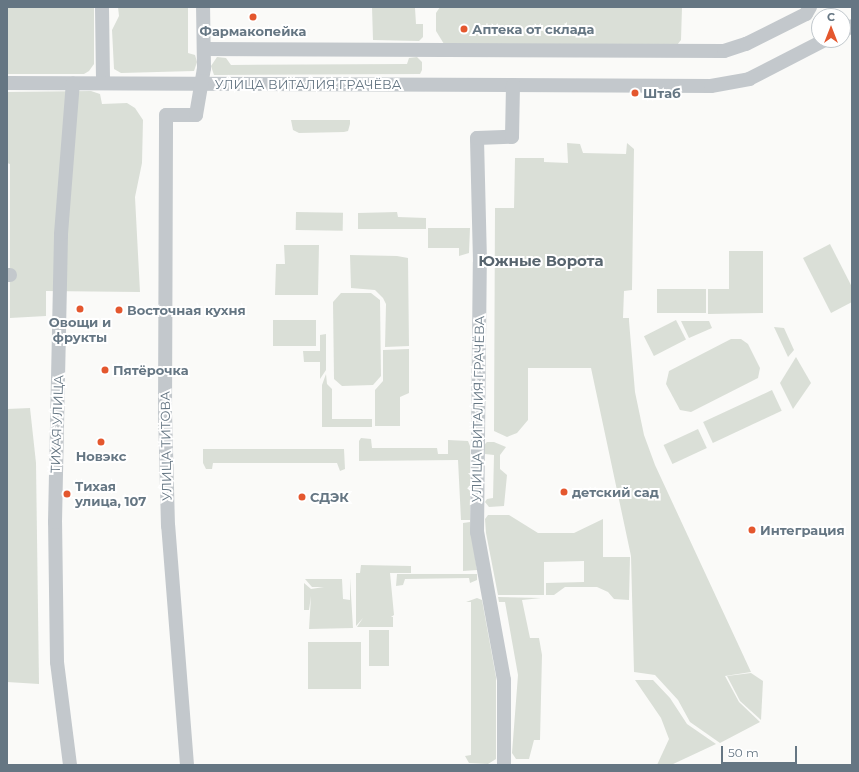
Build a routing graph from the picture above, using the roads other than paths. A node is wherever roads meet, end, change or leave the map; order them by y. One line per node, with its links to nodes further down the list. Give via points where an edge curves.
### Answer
1 (102, 7): 7 (street)
2 (203, 7): 5 (street)
3 (810, 7): 5 (street, via 806,14 746,44 724,51)
4 (811, 47): 10 (street, УЛИЦА ВИТАЛИЯ ГРАЧЁВА, via 749,78 730,84)
5 (204, 49): 8 (street)
6 (73, 83): 7 (street, УЛИЦА ВИТАЛИЯ ГРАЧЁВА); 9 (street, УЛИЦА ВИТАЛИЯ ГРАЧЁВА); 11 (street, ТИХАЯ УЛИЦА, via 60,234 55,522 57,662)
7 (103, 83): 8 (street, УЛИЦА ВИТАЛИЯ ГРАЧЁВА)
8 (201, 83): 10 (street, УЛИЦА ВИТАЛИЯ ГРАЧЁВА); 12 (street, УЛИЦА ТИТОВА, via 196,115 166,115 165,415 168,526)
9 (7, 84)
10 (513, 85): 13 (street, УЛИЦА ВИТАЛИЯ ГРАЧЁВА, via 512,137 477,138 480,262 477,532 504,680)
11 (70, 765)
12 (187, 765)
13 (504, 765)

